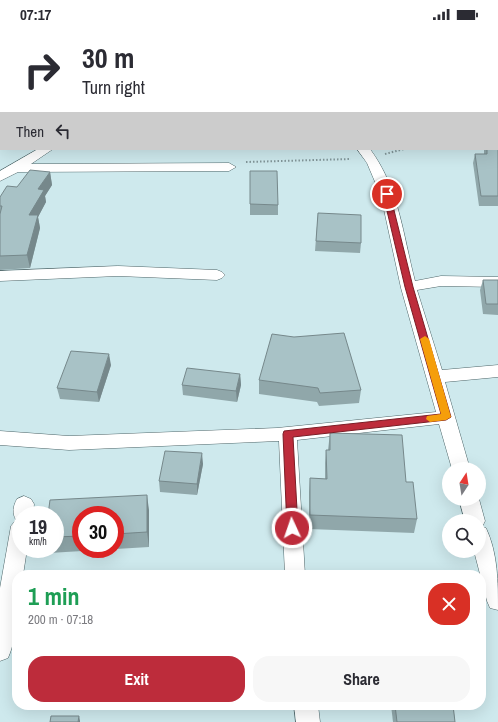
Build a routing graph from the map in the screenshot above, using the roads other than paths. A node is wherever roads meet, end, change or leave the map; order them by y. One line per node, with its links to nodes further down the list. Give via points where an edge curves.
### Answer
1 (45, 150): 4 (street)
2 (367, 154): 9 (street, via 384,182)
3 (229, 167): 4 (street)
4 (13, 168): 5 (street)
5 (0, 177)
6 (217, 275): 7 (street, via 118,270)
7 (0, 276)
8 (498, 282): 9 (street, via 441,281)
9 (409, 287): 11 (street)
10 (498, 371): 11 (street)
11 (435, 377): 12 (street)
12 (446, 417): 13 (street); 15 (street)
13 (288, 434): 14 (street, via 70,443); 19 (street)
14 (0, 438)
15 (459, 462)
16 (486, 554): 20 (street)
17 (16, 558): 18 (street)
18 (14, 570)
19 (295, 570)
20 (494, 576): 22 (street)
21 (12, 580): 23 (street)
22 (498, 601)
23 (0, 651)
24 (307, 710): 25 (street)
25 (308, 722)

